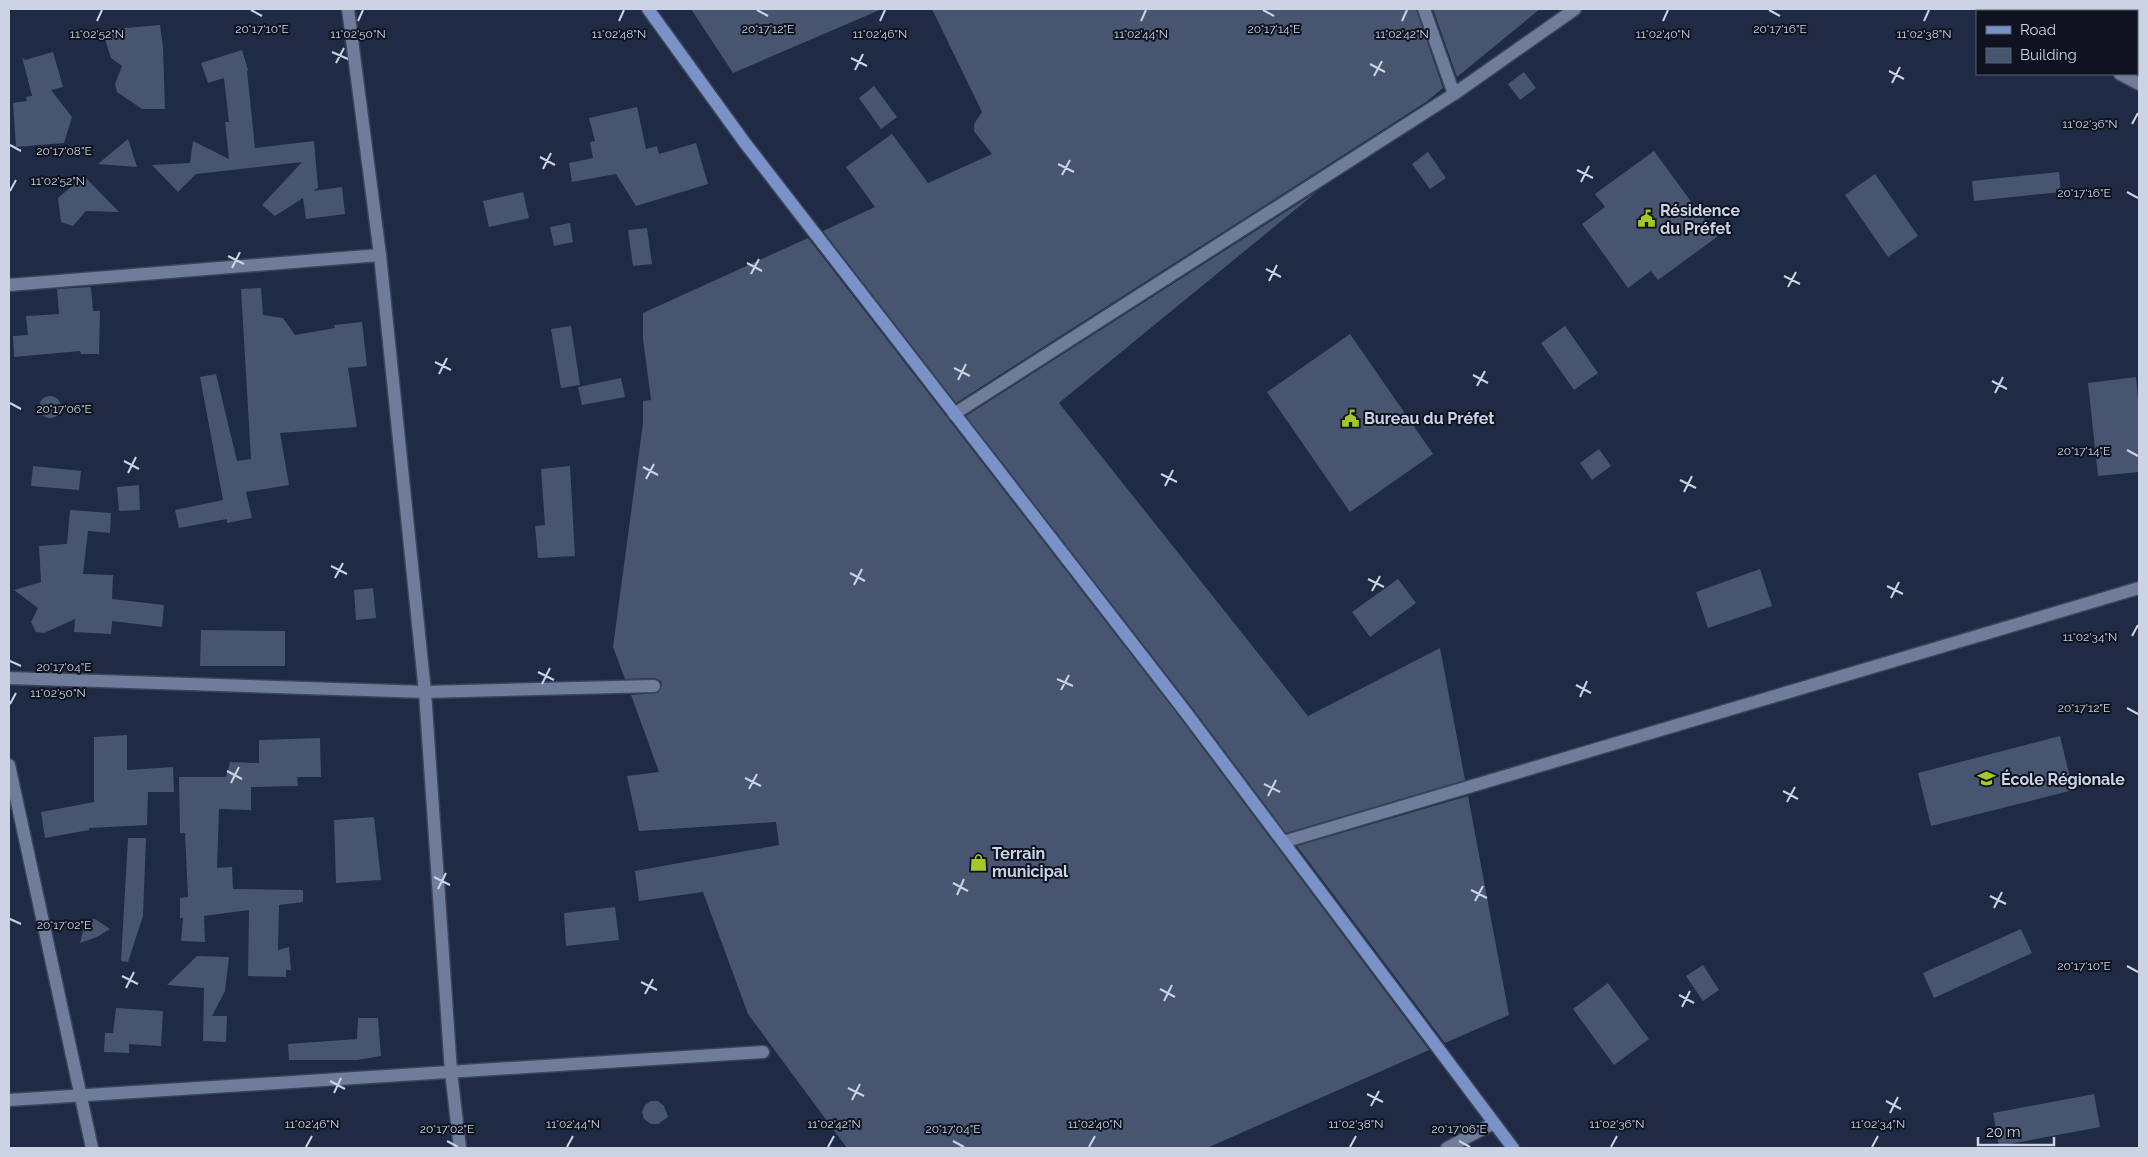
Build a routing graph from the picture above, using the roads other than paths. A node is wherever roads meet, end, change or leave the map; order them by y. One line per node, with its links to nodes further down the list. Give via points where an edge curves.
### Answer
1 (348, 9): 8 (street)
2 (648, 9): 10 (main road, via 744,143)
3 (1424, 9): 7 (street)
4 (1575, 9): 7 (street)
5 (2122, 75): 6 (street)
6 (2139, 84)
7 (1454, 94): 10 (street)
8 (380, 255): 9 (street); 14 (street)
9 (9, 285)
10 (954, 414): 16 (main road)
11 (2139, 588): 16 (street)
12 (9, 678): 14 (street)
13 (654, 686): 14 (street)
14 (425, 692): 18 (street)
15 (9, 765): 19 (street)
16 (1283, 842): 21 (main road)
17 (763, 1052): 18 (street)
18 (451, 1072): 19 (street); 23 (street)
19 (82, 1095): 20 (street); 22 (street)
20 (9, 1100)
21 (1494, 1123): 24 (street); 25 (main road)
22 (92, 1148)
23 (460, 1148)
24 (1447, 1148)
25 (1513, 1148)

